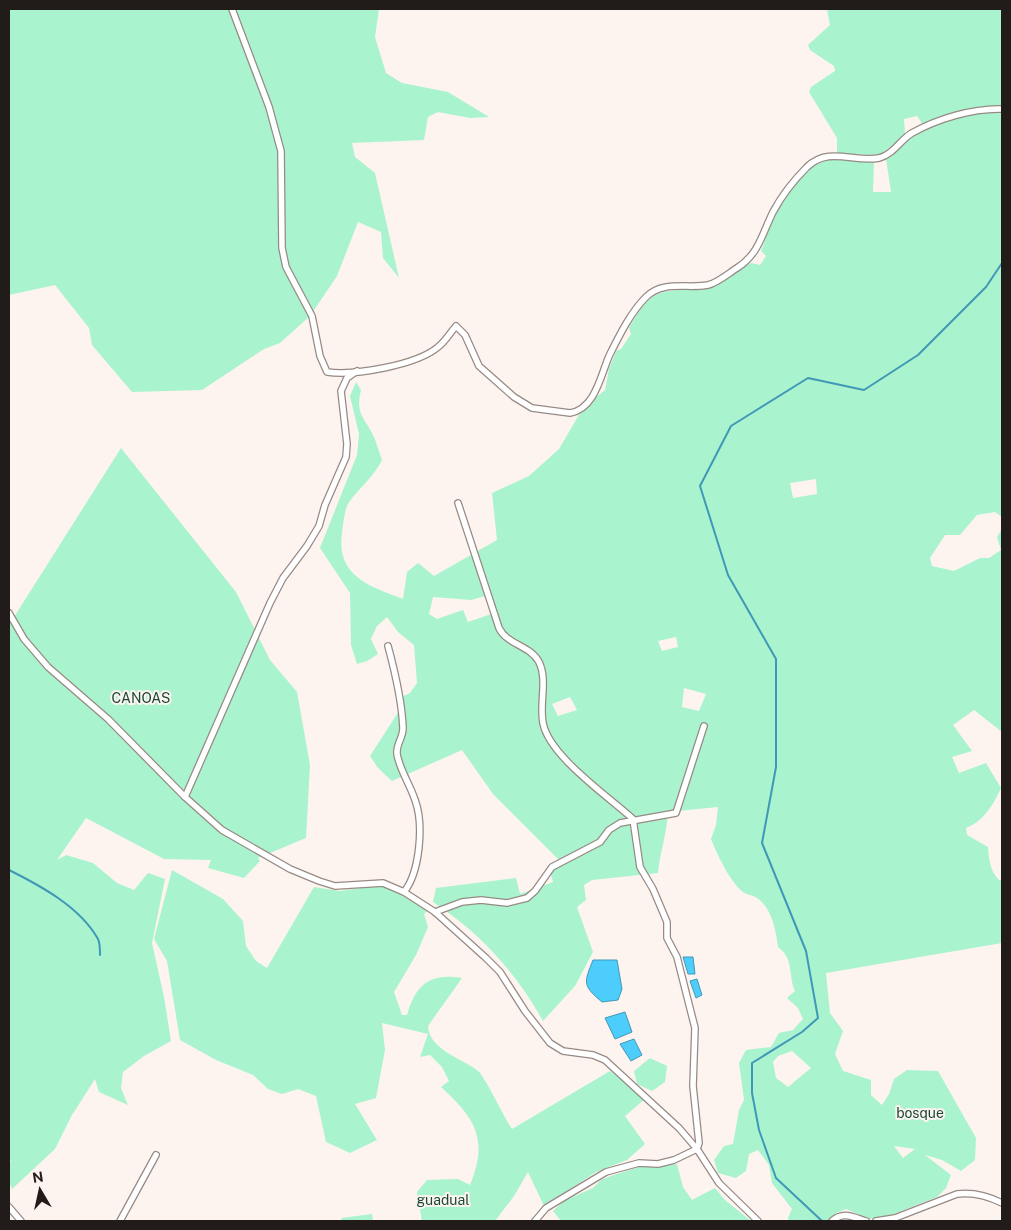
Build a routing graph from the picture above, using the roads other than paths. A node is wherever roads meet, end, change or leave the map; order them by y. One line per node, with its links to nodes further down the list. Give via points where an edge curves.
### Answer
1 (232, 9): 3 (street, via 269,107 280,151 282,248 287,271 312,316 324,369 332,373)
2 (1002, 109): 3 (street, via 964,113 922,129 880,158 822,156 807,167 777,206 754,253 738,267 709,285 669,286 648,295 634,311 610,354 594,395 575,412 532,408 523,404 479,366 465,335 456,326 439,347 421,357 392,367)
3 (357, 371): 8 (street, via 347,378 342,391 346,457 308,546 284,578 270,604)
4 (458, 503): 9 (street, via 499,628 505,637 526,648 539,663 544,686 546,734 565,760)
5 (9, 613): 8 (street, via 24,639 48,667 108,719)
6 (388, 646): 10 (street, via 400,694 403,728 397,746 399,766 411,787 419,819 414,874)
7 (704, 726): 9 (street, via 676,814)
8 (185, 797): 10 (street, via 222,830 290,869 335,886 383,883)
9 (634, 819): 11 (street, via 620,823 609,830 600,842 552,867 527,898 507,903 462,902); 12 (street, via 640,867 667,922 667,938 677,957 695,1028 693,1086)
10 (404, 892): 11 (street)
11 (435, 912): 12 (street, via 500,972 525,1012 550,1043 563,1051 605,1060 655,1104)
12 (697, 1150): 19 (street, via 658,1164 639,1164 606,1172 546,1208); 20 (street, via 718,1183)
13 (156, 1155): 18 (street)
14 (1002, 1203): 16 (street, via 968,1192)
15 (9, 1207): 17 (street)
16 (886, 1220): 23 (street)
17 (21, 1221)
18 (120, 1221)
19 (535, 1221)
20 (758, 1221)
21 (832, 1221): 22 (street, via 839,1216 850,1215)
22 (866, 1221)
23 (876, 1221)

